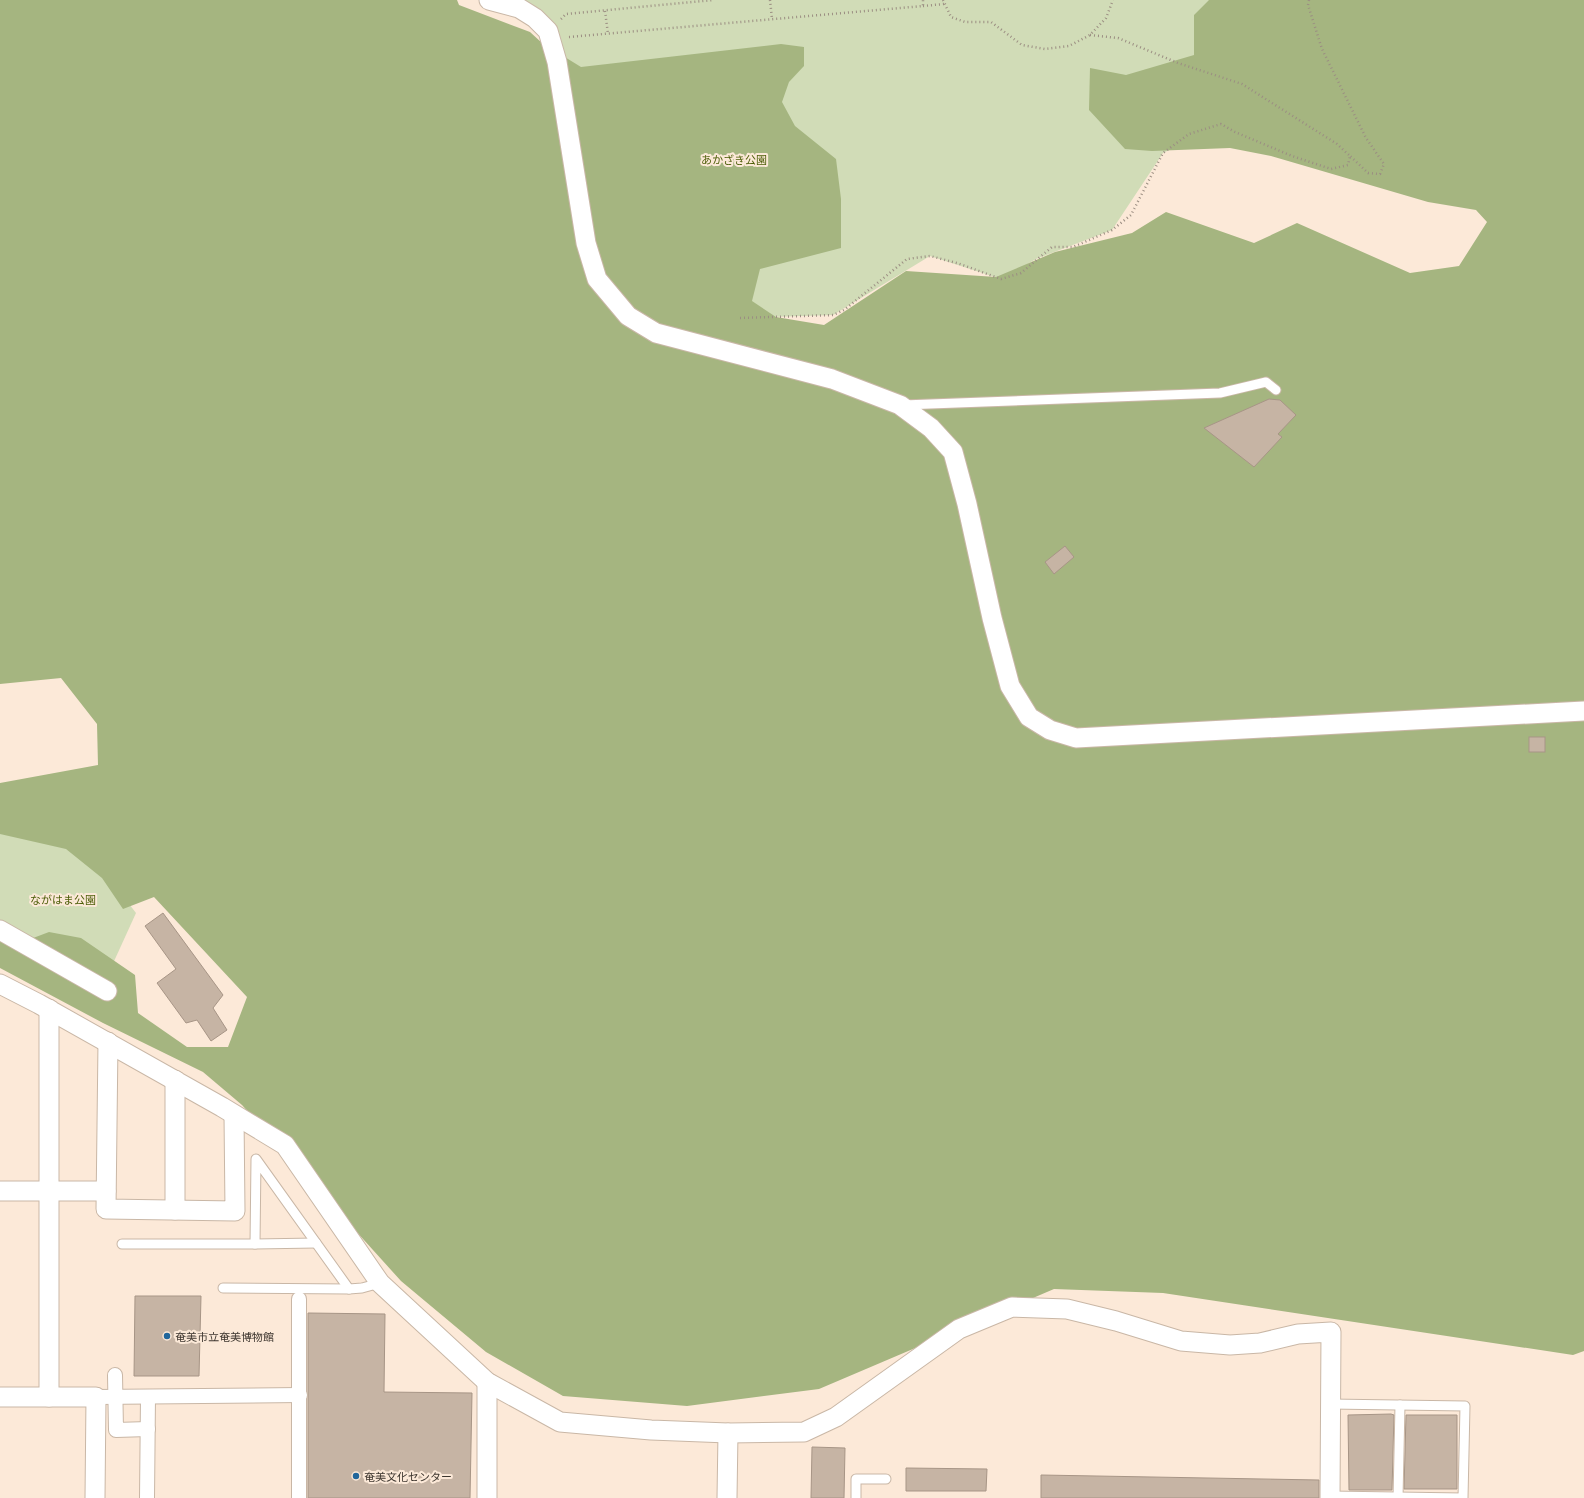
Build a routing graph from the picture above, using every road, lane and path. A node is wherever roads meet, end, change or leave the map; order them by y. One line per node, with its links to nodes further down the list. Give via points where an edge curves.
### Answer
1 (489, 0): 12 (street, via 520,8)
2 (714, 0): 10 (path)
3 (770, 0): 11 (path)
4 (923, 0): 9 (path)
5 (942, 0): 8 (path)
6 (1114, 0): 14 (path, via 1106,18)
7 (1309, 0): 15 (path, via 1308,6 1322,49 1366,138 1384,164 1380,174 1368,173)
8 (944, 4): 9 (path); 14 (path, via 951,17 966,22 991,22 1022,44 1030,46 1045,49 1069,46)
9 (923, 6): 11 (path)
10 (605, 10): 12 (path, via 566,14); 13 (path)
11 (772, 19): 13 (path)
12 (548, 31): 13 (path, via 568,37); 18 (street, via 557,62 586,243 597,279 628,316 656,333 832,378)
13 (608, 34)
14 (1090, 35): 15 (path, via 1118,38 1178,63 1242,84 1338,144)
15 (1350, 156): 16 (path, via 1348,165 1331,169 1278,150 1221,124 1189,134 1163,153 1131,215 1112,230 1073,247 1052,247 1021,273 1001,279 957,262 930,256 907,259 844,310 833,315)
16 (740, 318)
17 (1276, 390): 18 (lane, via 1266,382 1220,393)
18 (900, 405): 19 (street, via 931,428 953,452 1010,686 1029,717 1050,730 1076,738)
19 (1584, 711)
20 (0, 930): 22 (street)
21 (0, 984): 23 (street)
22 (107, 991)
23 (49, 1010): 24 (street); 27 (street)
24 (108, 1042): 25 (street); 29 (street)
25 (175, 1080): 26 (street); 30 (street)
26 (234, 1115): 30 (street, via 235,1212); 34 (street, via 285,1145)
27 (48, 1190): 28 (street); 29 (street); 42 (street)
28 (0, 1191)
29 (106, 1191): 30 (street, via 106,1209)
30 (175, 1210)
31 (316, 1243): 33 (lane); 33 (lane, via 256,1159); 36 (lane)
32 (122, 1244): 33 (lane)
33 (255, 1244)
34 (380, 1282): 36 (lane); 39 (street)
35 (223, 1288): 36 (lane)
36 (349, 1289)
37 (299, 1299): 40 (street)
38 (115, 1375): 44 (street)
39 (487, 1382): 49 (street, via 560,1422 651,1430); 55 (street)
40 (300, 1395): 45 (street); 54 (street)
41 (0, 1396): 42 (street)
42 (49, 1397): 43 (street)
43 (96, 1397): 44 (street); 52 (street)
44 (116, 1397): 45 (street); 48 (street, via 116,1430)
45 (148, 1398): 48 (street)
46 (1330, 1404): 47 (lane); 49 (street, via 1331,1332 1298,1334 1260,1343 1230,1346 1181,1341 1067,1309 1012,1307 960,1329 836,1417 804,1432); 51 (street)
47 (1400, 1405): 58 (lane); 58 (lane, via 1466,1406 1464,1498)
48 (148, 1429): 53 (street)
49 (728, 1433): 56 (street)
50 (886, 1480): 57 (lane, via 856,1479)
51 (1330, 1497): 58 (lane)
52 (95, 1498)
53 (147, 1498)
54 (299, 1498)
55 (487, 1498)
56 (727, 1498)
57 (856, 1498)
58 (1398, 1498)

